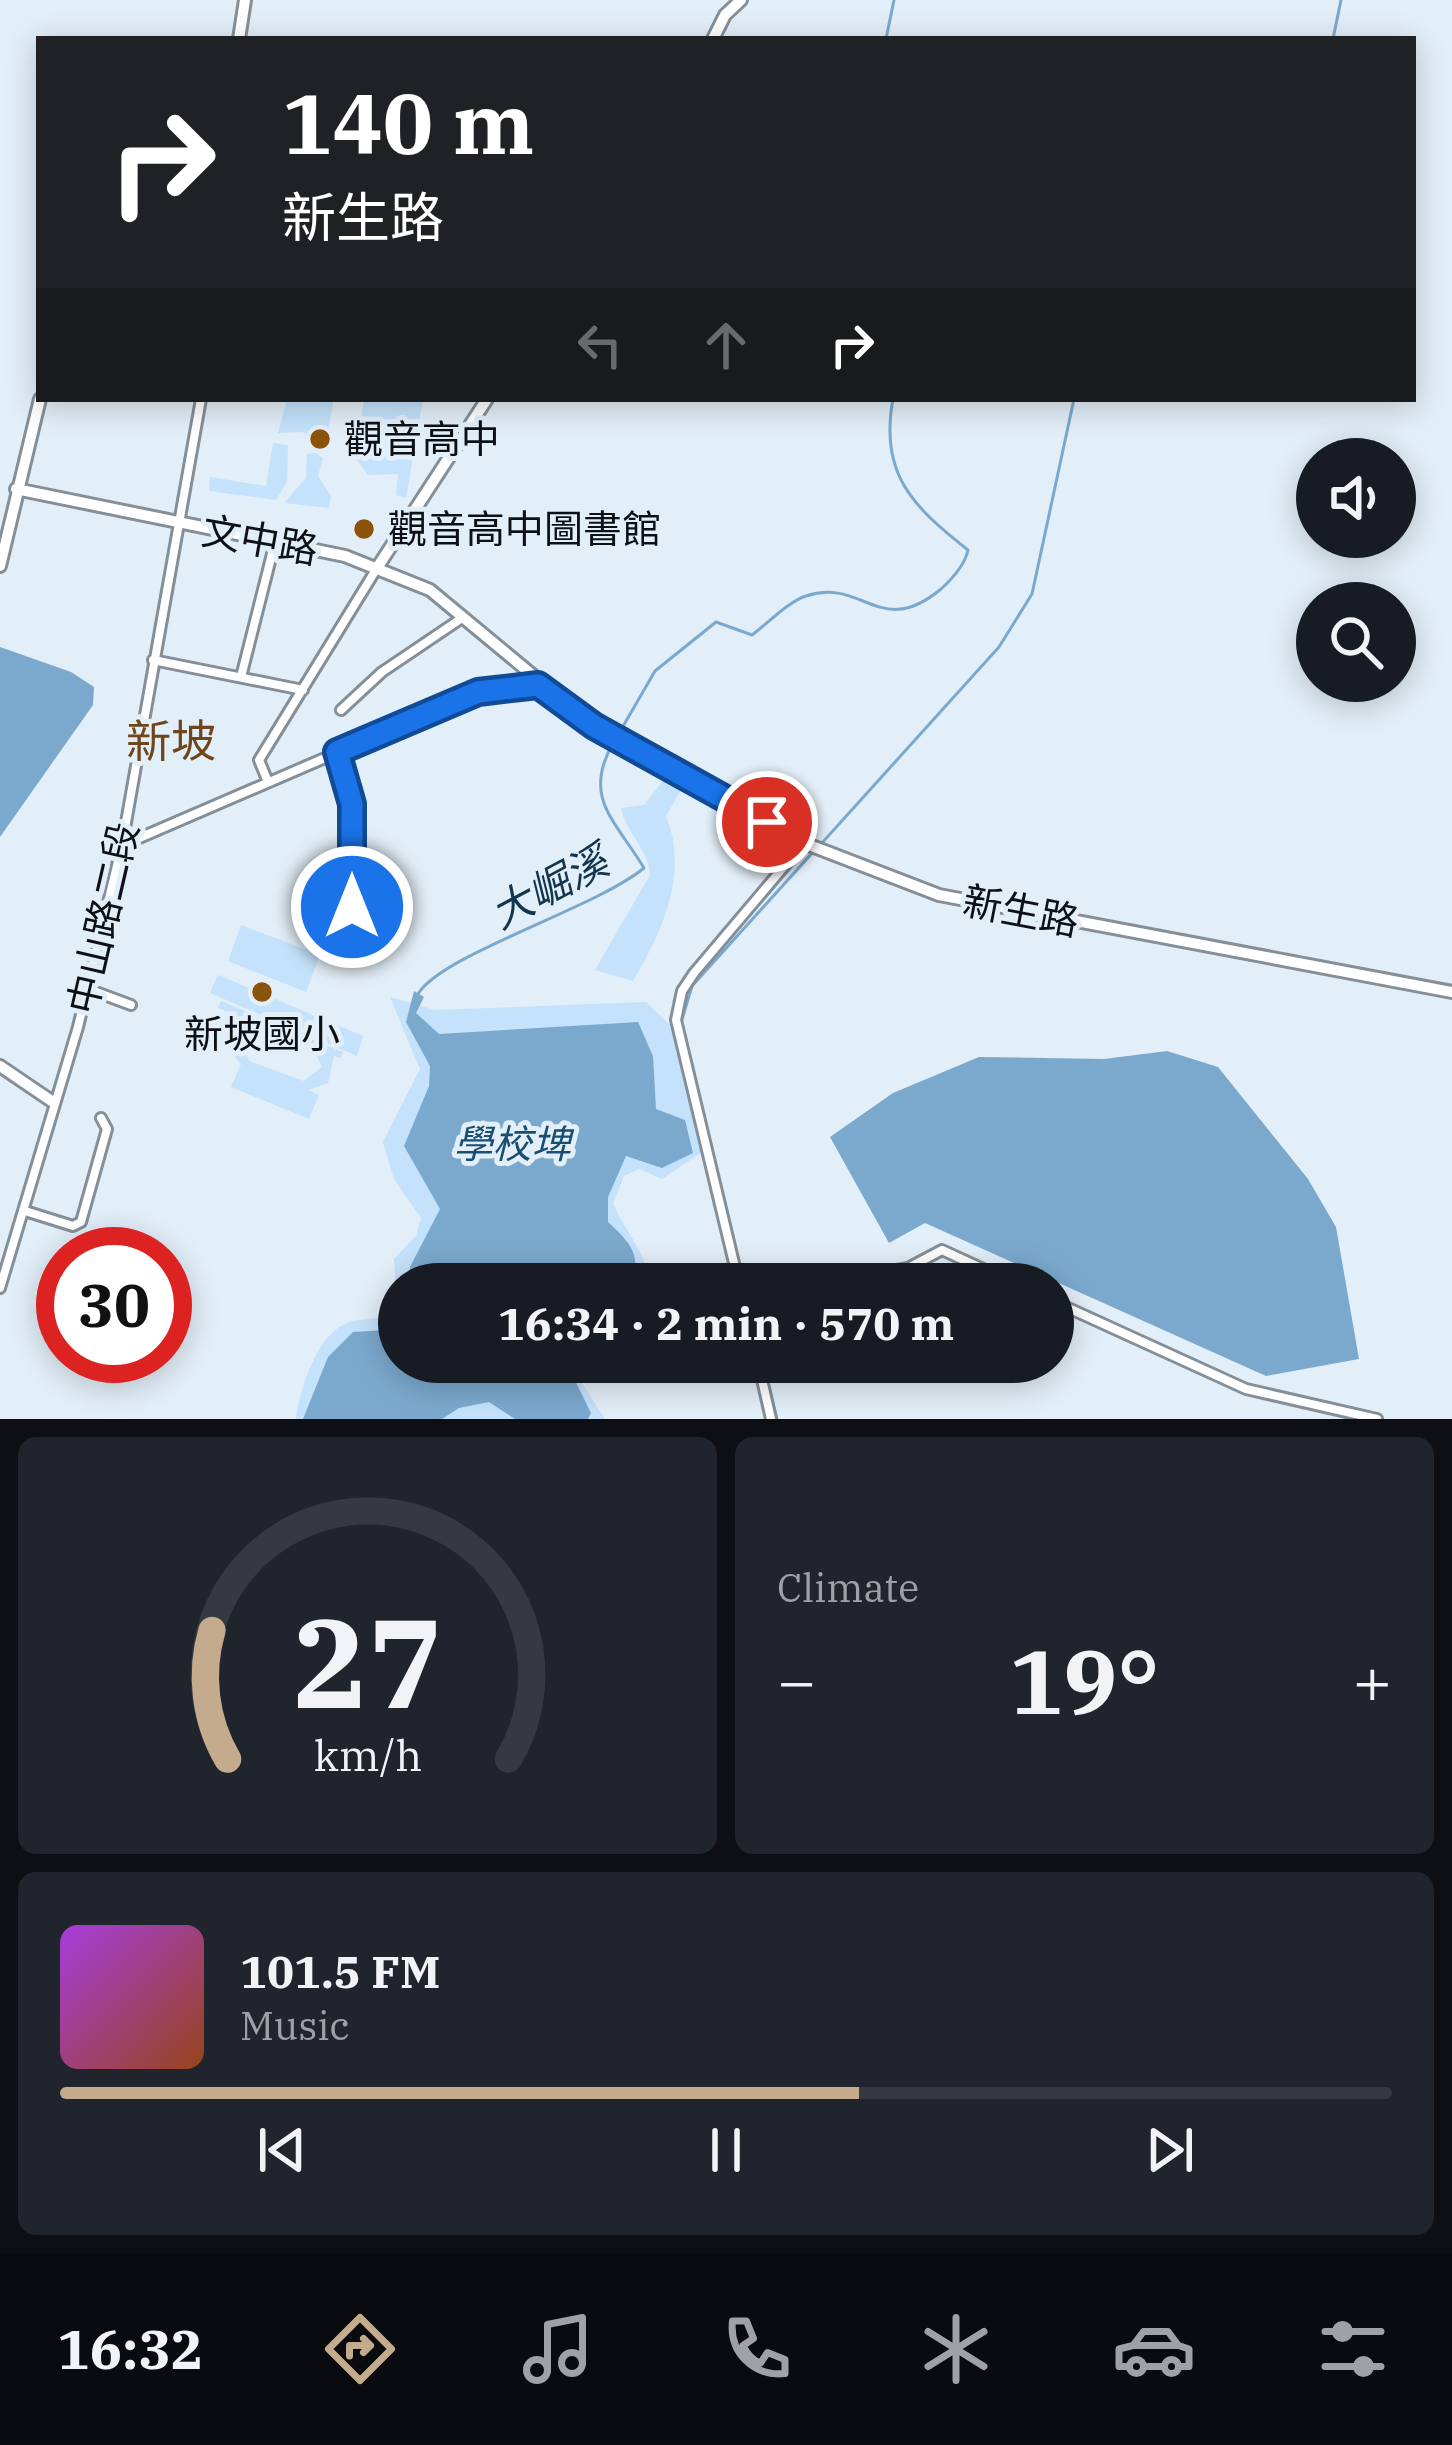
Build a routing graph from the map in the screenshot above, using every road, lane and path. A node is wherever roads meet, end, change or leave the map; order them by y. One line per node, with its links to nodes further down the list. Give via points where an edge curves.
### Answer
1 (245, 0): 3 (street)
2 (740, 0): 4 (street)
3 (239, 36)
4 (715, 36)
5 (39, 402): 8 (street)
6 (201, 402): 9 (street, 中山路二段)
7 (485, 402): 12 (street)
8 (16, 488): 9 (street, 文中路); 11 (street)
9 (182, 526): 10 (street, 文中路); 14 (street, 中山路二段)
10 (276, 541): 12 (street, 文中路); 15 (street)
11 (0, 566)
12 (377, 568): 13 (street, 文中路, via 430,590); 17 (street)
13 (462, 618): 16 (street, 文中路); 18 (street)
14 (153, 660): 15 (street); 22 (street, 中山路二段)
15 (241, 676): 17 (street)
16 (538, 685): 19 (street, via 478,692); 21 (street, 新生路)
17 (303, 690): 20 (street, via 259,760)
18 (341, 710)
19 (337, 752): 20 (street); 23 (street, via 352,804)
20 (268, 782): 22 (street)
21 (804, 843): 25 (street, 新生路, via 939,896); 31 (street, via 694,974 676,1020)
22 (122, 845): 24 (street, 中山路二段)
23 (352, 907)
24 (88, 989): 26 (street); 28 (street, 中山路二段)
25 (1452, 992)
26 (130, 1005)
27 (0, 1066): 28 (street)
28 (52, 1102): 30 (street, 中山路二段)
29 (101, 1118): 30 (street, via 107,1129 81,1222)
30 (25, 1211): 34 (street, 中山路二段)
31 (734, 1263)
32 (917, 1263): 33 (street, via 942,1250)
33 (970, 1263)
34 (0, 1288)
35 (1074, 1311): 38 (street, via 1246,1389)
36 (763, 1383): 37 (street)
37 (771, 1419)
38 (1377, 1419)

